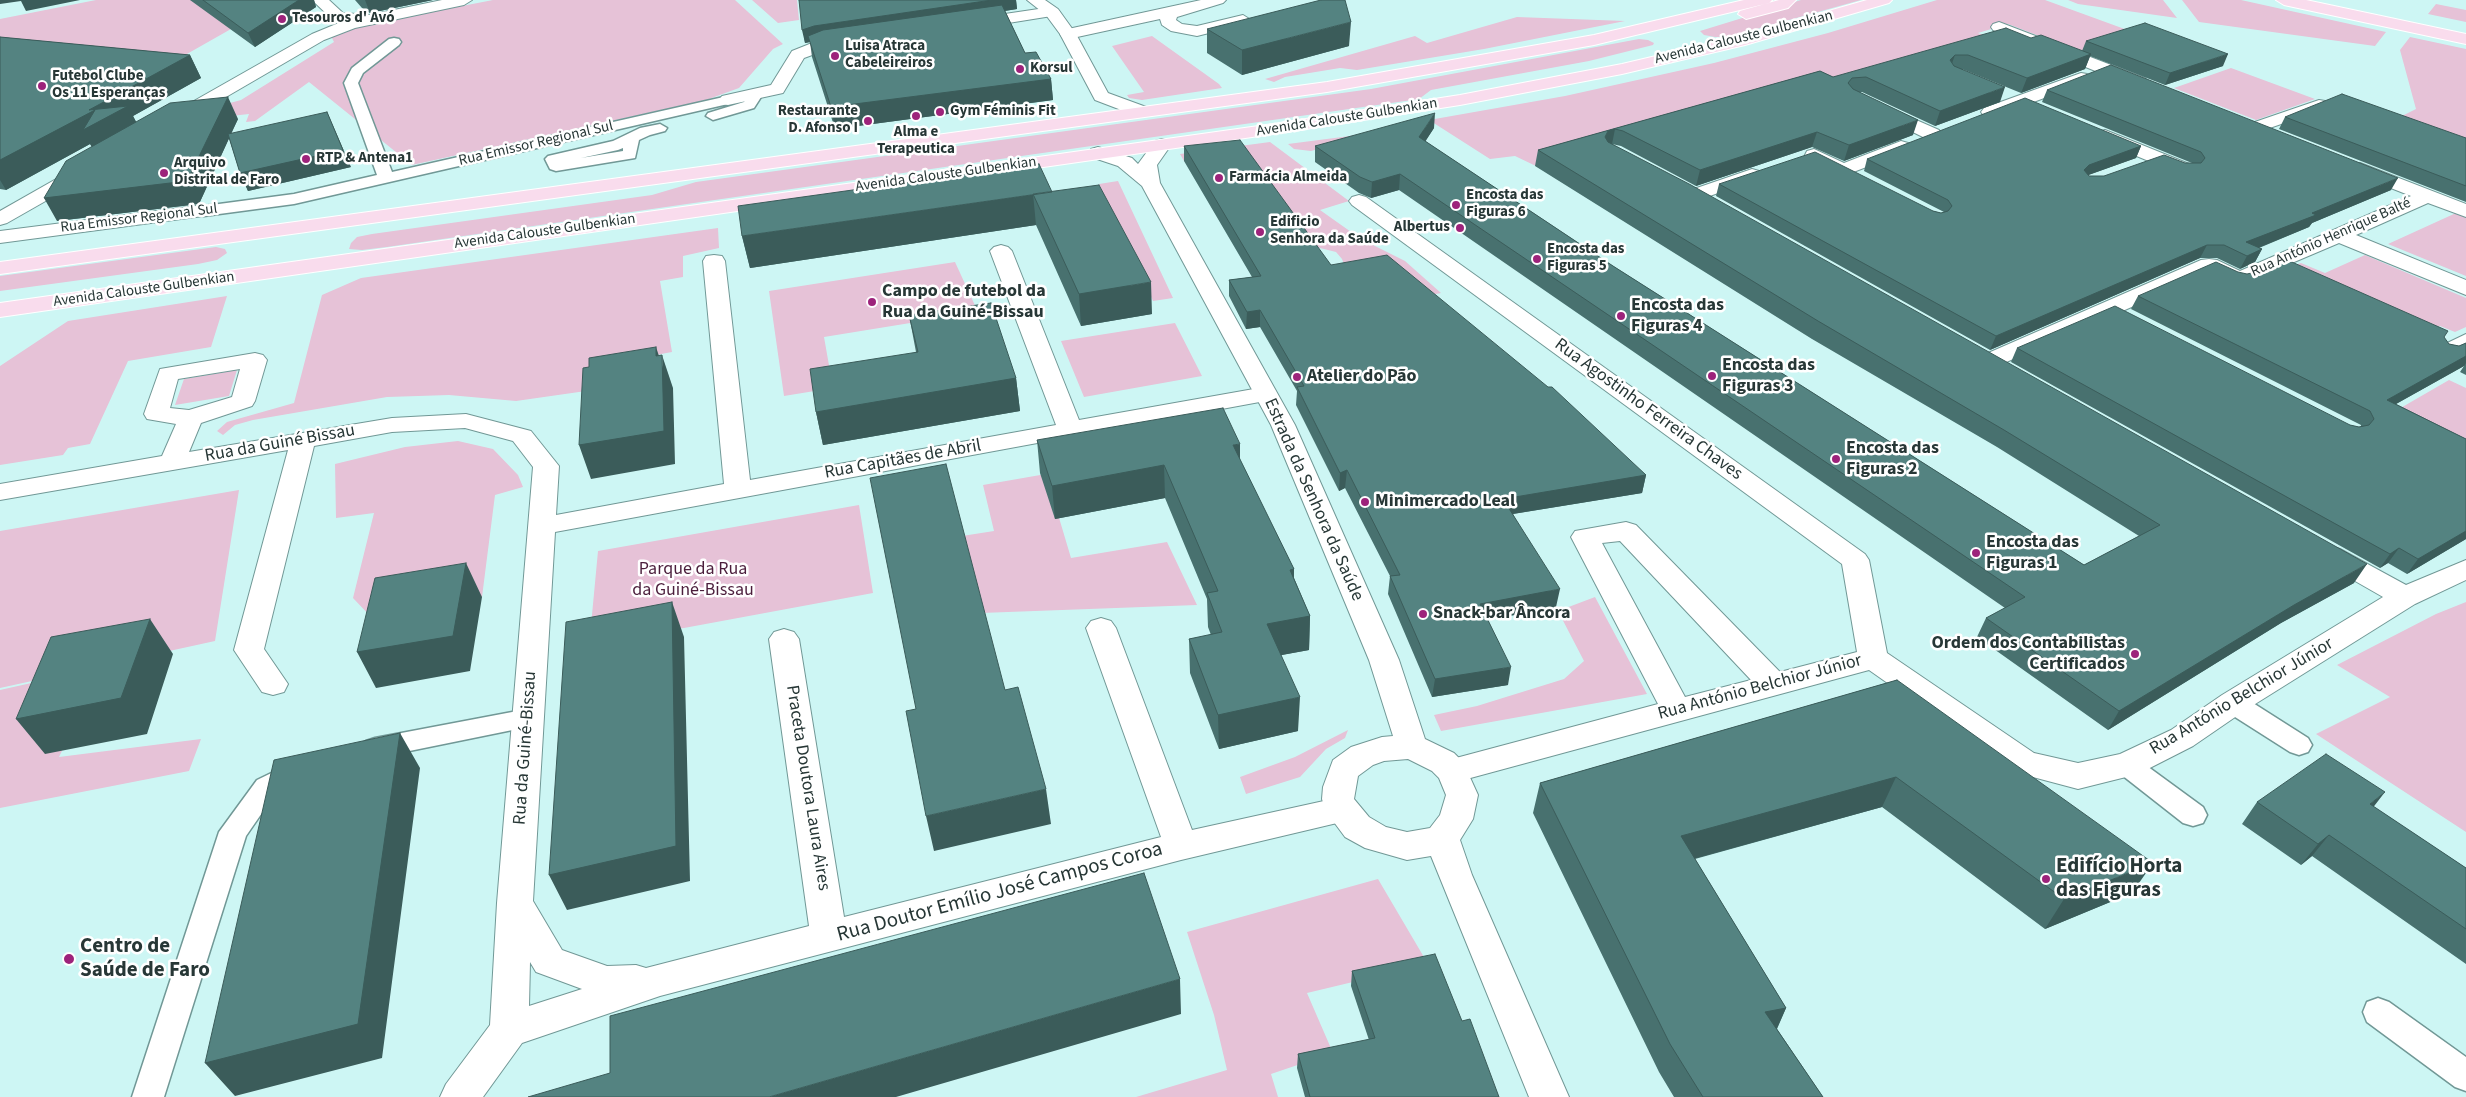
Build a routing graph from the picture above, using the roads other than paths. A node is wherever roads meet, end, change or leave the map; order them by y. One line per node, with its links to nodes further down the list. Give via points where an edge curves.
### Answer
1 (320, 0): 14 (street)
2 (464, 0): 12 (street)
3 (1035, 0): 11 (street)
4 (1218, 0): 10 (street)
5 (1764, 0): 22 (main road, Avenida Calouste Gulbenkian)
6 (1788, 0): 23 (main road, via 1782,5 1687,29 1690,37 1713,43)
7 (1884, 0): 23 (main road, Avenida Calouste Gulbenkian)
8 (2284, 0): 20 (main road)
9 (2328, 0): 17 (main road)
10 (1183, 9): 13 (street, via 1169,14 1168,22 1177,28 1197,30); 18 (street)
11 (1052, 12): 15 (street); 18 (street)
12 (387, 16): 14 (street, via 356,20); 19 (street, via 350,24)
13 (1259, 16)
14 (339, 17): 19 (street)
15 (954, 26)
16 (1999, 27): 25 (street)
17 (2466, 30)
18 (1068, 34): 29 (street)
19 (318, 37): 41 (street)
20 (2466, 39)
21 (860, 40): 28 (street, Rua Emissor Regional Sul, via 824,45 798,55 777,89)
22 (1594, 40): 31 (main road, via 1656,37 1668,41 1670,46 1664,50 1478,88); 35 (main road, Avenida Calouste Gulbenkian, via 1336,85)
23 (1745, 40): 31 (main road, Avenida Calouste Gulbenkian, via 1622,69)
24 (394, 42): 56 (lane, via 357,71 351,83)
25 (2106, 69): 27 (street); 32 (street)
26 (1991, 90): 32 (street)
27 (2158, 90)
28 (756, 94): 30 (street, Rua Emissor Regional Sul); 43 (lane, via 749,105 741,108 645,131)
29 (1101, 96): 35 (street); 38 (street)
30 (728, 100): 56 (lane, Rua Emissor Regional Sul)
31 (1460, 100): 45 (main road, Avenida Calouste Gulbenkian)
32 (2018, 101): 36 (street); 37 (street)
33 (1863, 102): 54 (street, via 1941,131)
34 (2325, 103): 40 (street)
35 (1143, 112): 38 (main road, Avenida Calouste Gulbenkian)
36 (2044, 112)
37 (1975, 118)
38 (1082, 120): 52 (main road, Avenida Calouste Gulbenkian)
39 (2237, 121): 40 (street)
40 (2255, 128): 44 (street)
41 (158, 129)
42 (2088, 129): 47 (street)
43 (632, 138)
44 (2282, 138)
45 (1162, 145): 46 (main road, Avenida Calouste Gulbenkian); 57 (street, via 1147,165)
46 (1098, 154): 57 (street, via 1125,162); 70 (main road, Avenida Calouste Gulbenkian)
47 (2158, 158): 51 (street); 55 (street)
48 (1795, 161): 54 (street, via 1813,155)
49 (2346, 164): 59 (street)
50 (93, 166): 64 (street)
51 (2133, 167)
52 (721, 169): 68 (main road, Avenida Calouste Gulbenkian); 70 (main road, via 631,193 345,233 325,243 320,256 326,260)
53 (1768, 170): 62 (street, via 1687,190)
54 (1843, 170): 58 (street)
55 (2186, 170)
56 (386, 178): 61 (lane, Rua Emissor Regional Sul, via 294,199)
57 (1150, 183): 79 (street, Estrada da Senhora da Saúde)
58 (1868, 183)
59 (2428, 196): 63 (street); 66 (street, Rua António Henrique Balté)
60 (1359, 201): 93 (street, Rua Agostinho Ferreira Chaves, via 1856,560)
61 (204, 210): 65 (street, Rua Emissor Regional Sul)
62 (1721, 210)
63 (2466, 210)
64 (8, 214): 65 (street, via 0,223 7,230)
65 (33, 233): 67 (street, Rua Emissor Regional Sul)
66 (2338, 235): 73 (street); 75 (street, Rua António Henrique Balté, via 2240,279 2209,265)
67 (0, 237)
68 (195, 241): 72 (main road, Avenida Calouste Gulbenkian); 74 (main road, via 236,240 247,244 251,251 240,260 217,268)
69 (1001, 250): 81 (street)
70 (348, 260): 76 (main road, Avenida Calouste Gulbenkian)
71 (714, 261): 85 (street)
72 (0, 268)
73 (2466, 288)
74 (0, 298)
75 (2108, 308): 77 (street); 78 (street, Rua António Henrique Balté, via 1979,357)
76 (0, 310)
77 (2134, 322)
78 (2013, 376)
79 (1265, 394): 81 (street, Rua Capitães de Abril); 100 (street, Estrada da Senhora da Saúde, via 1283,425 1380,651)
80 (191, 418): 83 (street)
81 (1070, 429): 85 (street, Rua Capitães de Abril)
82 (303, 440): 83 (street, Rua da Guiné Bissau); 84 (street, Rua da Guiné Bissau, via 392,425 466,421 522,436); 94 (street, via 249,650)
83 (172, 462): 86 (street, Rua da Guiné Bissau)
84 (546, 466): 87 (street, Rua da Guiné-Bissau)
85 (738, 490): 87 (street, Rua Capitães de Abril)
86 (0, 492)
87 (542, 526): 98 (street, Rua da Guiné-Bissau)
88 (2311, 544): 90 (street)
89 (2466, 569): 90 (street, Rua António Belchior Júnior)
90 (2404, 597): 96 (street, Rua António Belchior Júnior)
91 (1102, 628): 108 (street)
92 (784, 639): 110 (street, Praceta Doutora Laura Aires)
93 (1873, 658): 95 (street, Rua António Belchior Júnior); 103 (street, Rua António Belchior Júnior, via 2025,763 2078,776)
94 (273, 684)
95 (1774, 685): 97 (street, Rua António Belchior Júnior); 97 (street, via 1626,531 1585,537)
96 (2233, 703): 99 (lane); 103 (street, Rua António Belchior Júnior, via 2182,738)
97 (1677, 710): 104 (street, Rua António Belchior Júnior)
98 (528, 718): 101 (lane); 109 (street, Rua da Guiné-Bissau)
99 (2299, 745)
100 (1412, 747): 104 (street, via 1443,762); 105 (street, via 1382,749 1362,756 1344,769 1338,799)
101 (346, 754)
102 (317, 760): 115 (lane, via 266,787 233,832)
103 (2127, 765): 106 (lane)
104 (1452, 771): 107 (street, via 1462,795 1456,820)
105 (1342, 810): 107 (street, via 1357,827 1394,843 1407,846); 108 (street, Rua Doutor Emílio José Campos Coroa)
106 (2193, 815)
107 (1442, 838): 117 (street)
108 (1181, 846): 110 (street, Rua Doutor Emílio José Campos Coroa)
109 (515, 903): 111 (street, via 549,961 607,982); 113 (street, Rua da Guiné-Bissau)
110 (829, 937): 111 (street, Rua Doutor Emílio José Campos Coroa)
111 (660, 980): 113 (street)
112 (2378, 1012): 114 (lane)
113 (509, 1030): 116 (street)
114 (2466, 1076)
115 (148, 1097)
116 (460, 1097)
117 (1549, 1097)

